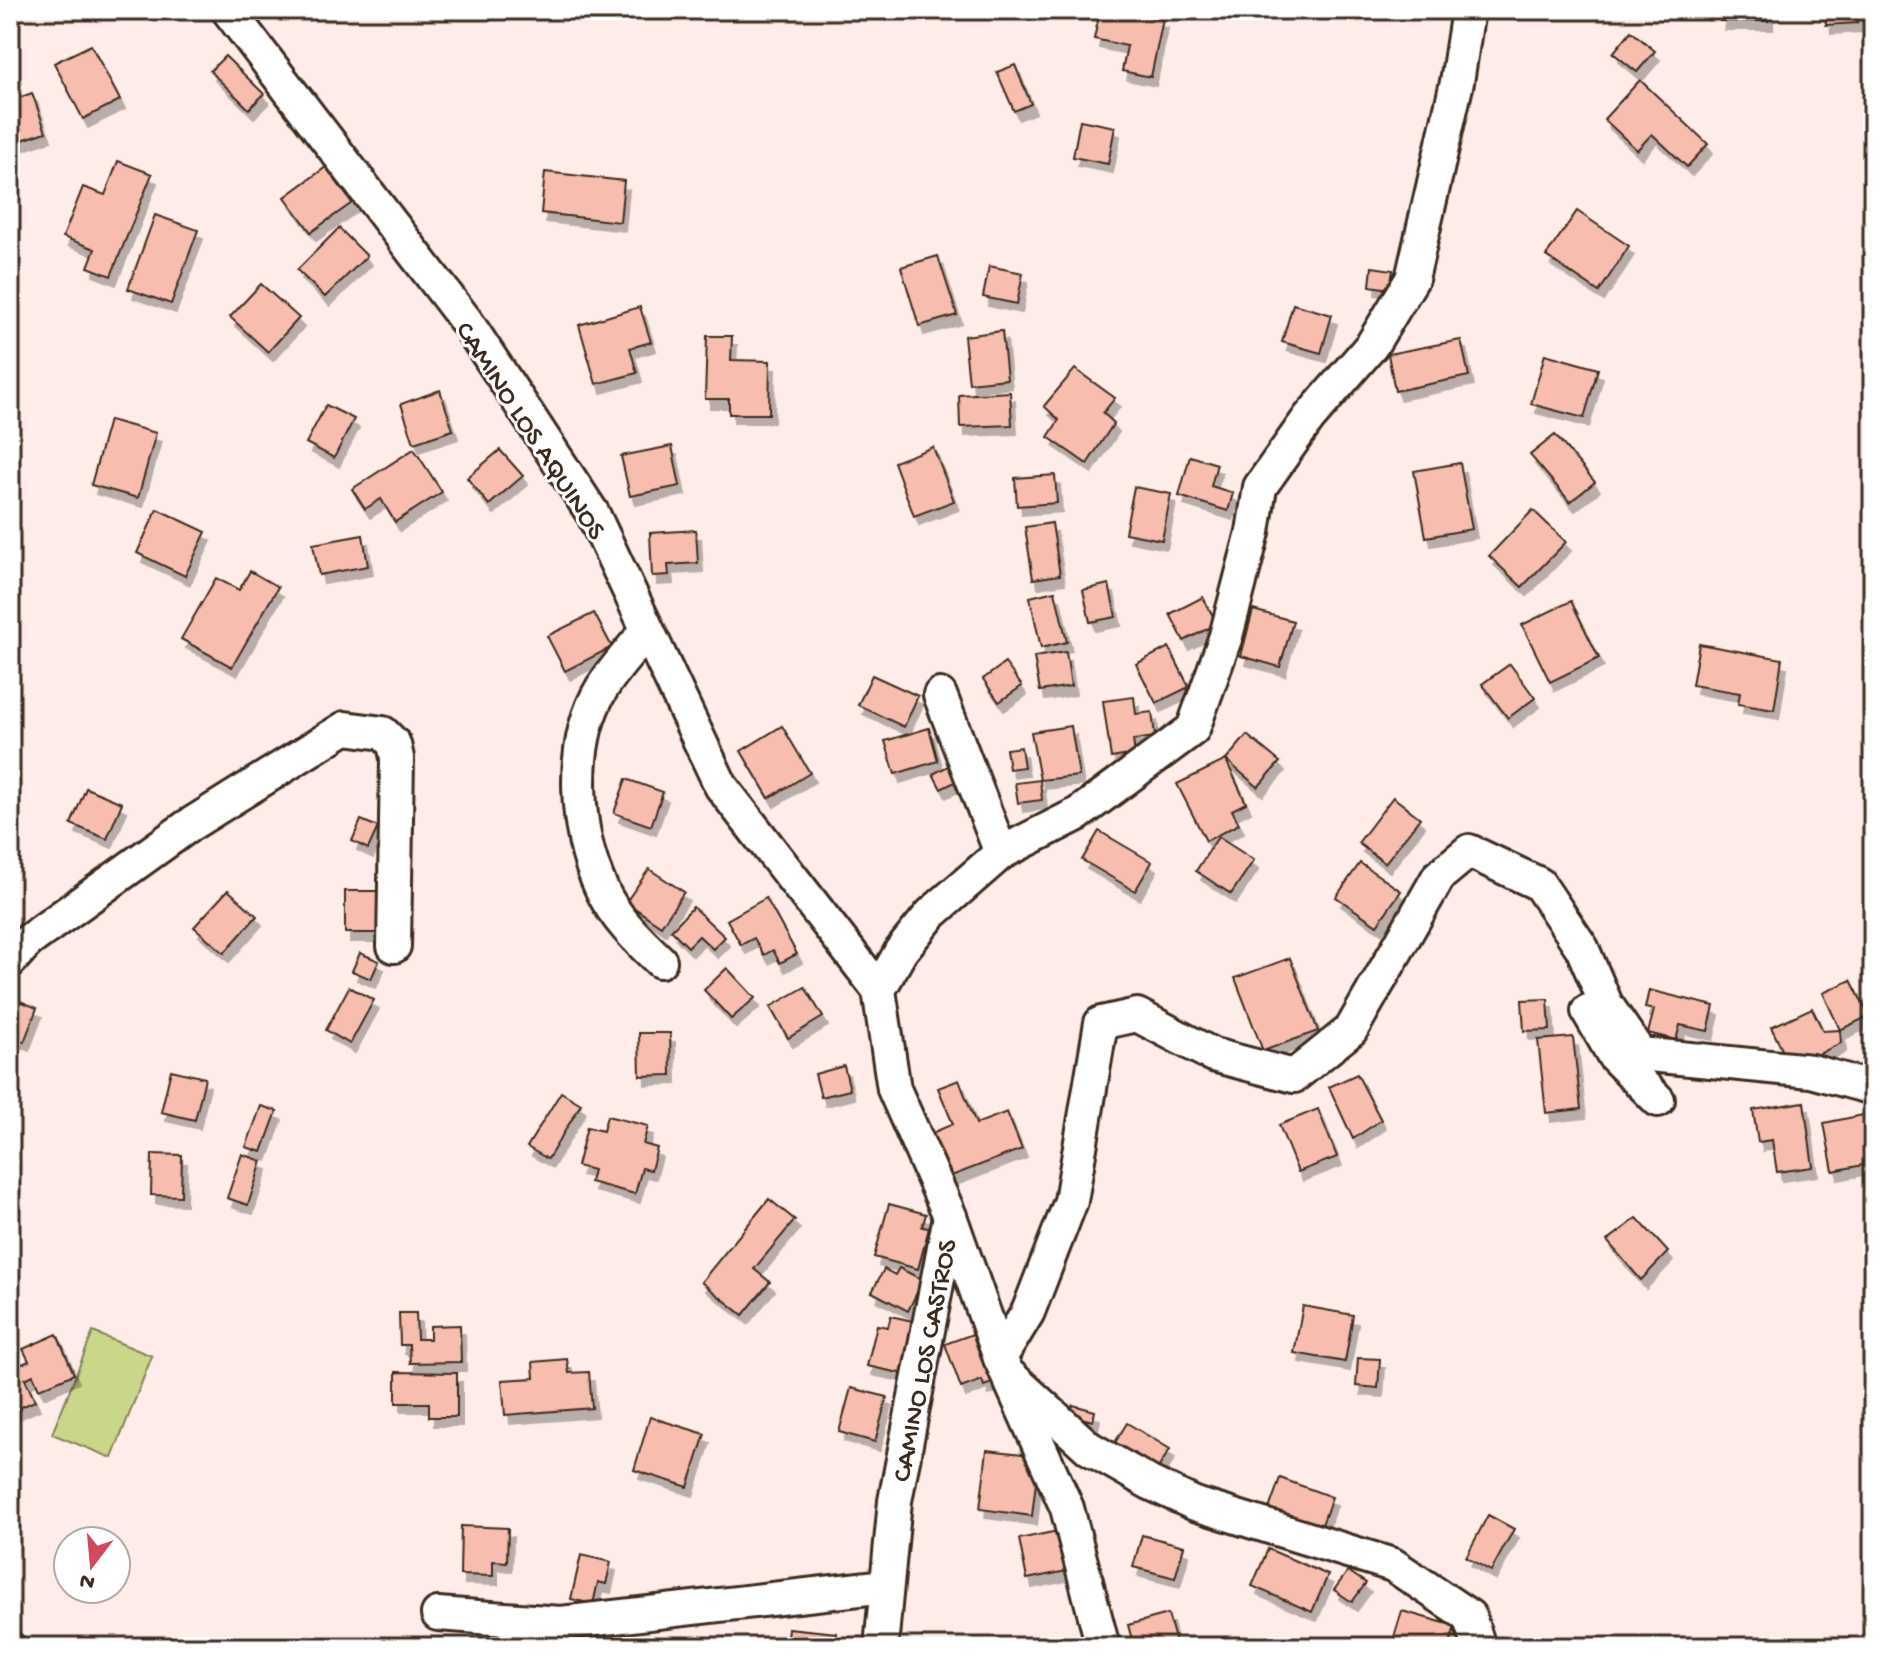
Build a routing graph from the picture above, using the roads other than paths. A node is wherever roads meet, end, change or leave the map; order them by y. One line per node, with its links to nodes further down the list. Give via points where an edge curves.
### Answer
1 (228, 10): 3 (street, CAMINO LOS AQUINOS, via 466,321 593,514)
2 (1468, 10): 5 (street, via 1412,279 1372,345 1309,418 1260,487 1226,636 1193,729 1078,814)
3 (647, 630): 9 (street, via 601,689 582,740 577,780 602,890 629,932); 10 (street, CAMINO LOS AQUINOS, via 721,786)
4 (940, 695): 5 (street)
5 (1001, 853): 10 (street, via 931,914)
6 (1556, 909): 11 (street, via 1582,948 1606,1004 1640,1054 1811,1071); 12 (street, via 1590,1016 1614,1056); 14 (street, via 1539,884 1469,851 1439,876 1351,1030 1294,1076 1213,1055 1137,1015 1101,1023 1071,1201)
7 (394, 946): 8 (street, via 394,744 383,733 345,728 188,826 28,941)
8 (10, 961)
9 (660, 961)
10 (879, 990): 13 (street, CAMINO LOS CASTROS, via 894,1089)
11 (1873, 1088)
12 (1658, 1100)
13 (950, 1216): 14 (street); 15 (street, CAMINO LOS CASTROS, via 895,1501)
14 (1003, 1365): 18 (street, via 1067,1508); 19 (street, via 1089,1448 1195,1504 1393,1565 1469,1616)
15 (886, 1586): 16 (street, via 561,1623); 17 (street, CAMINO LOS CASTROS)
16 (438, 1614)
17 (881, 1647)
18 (1103, 1647)
19 (1479, 1647)

